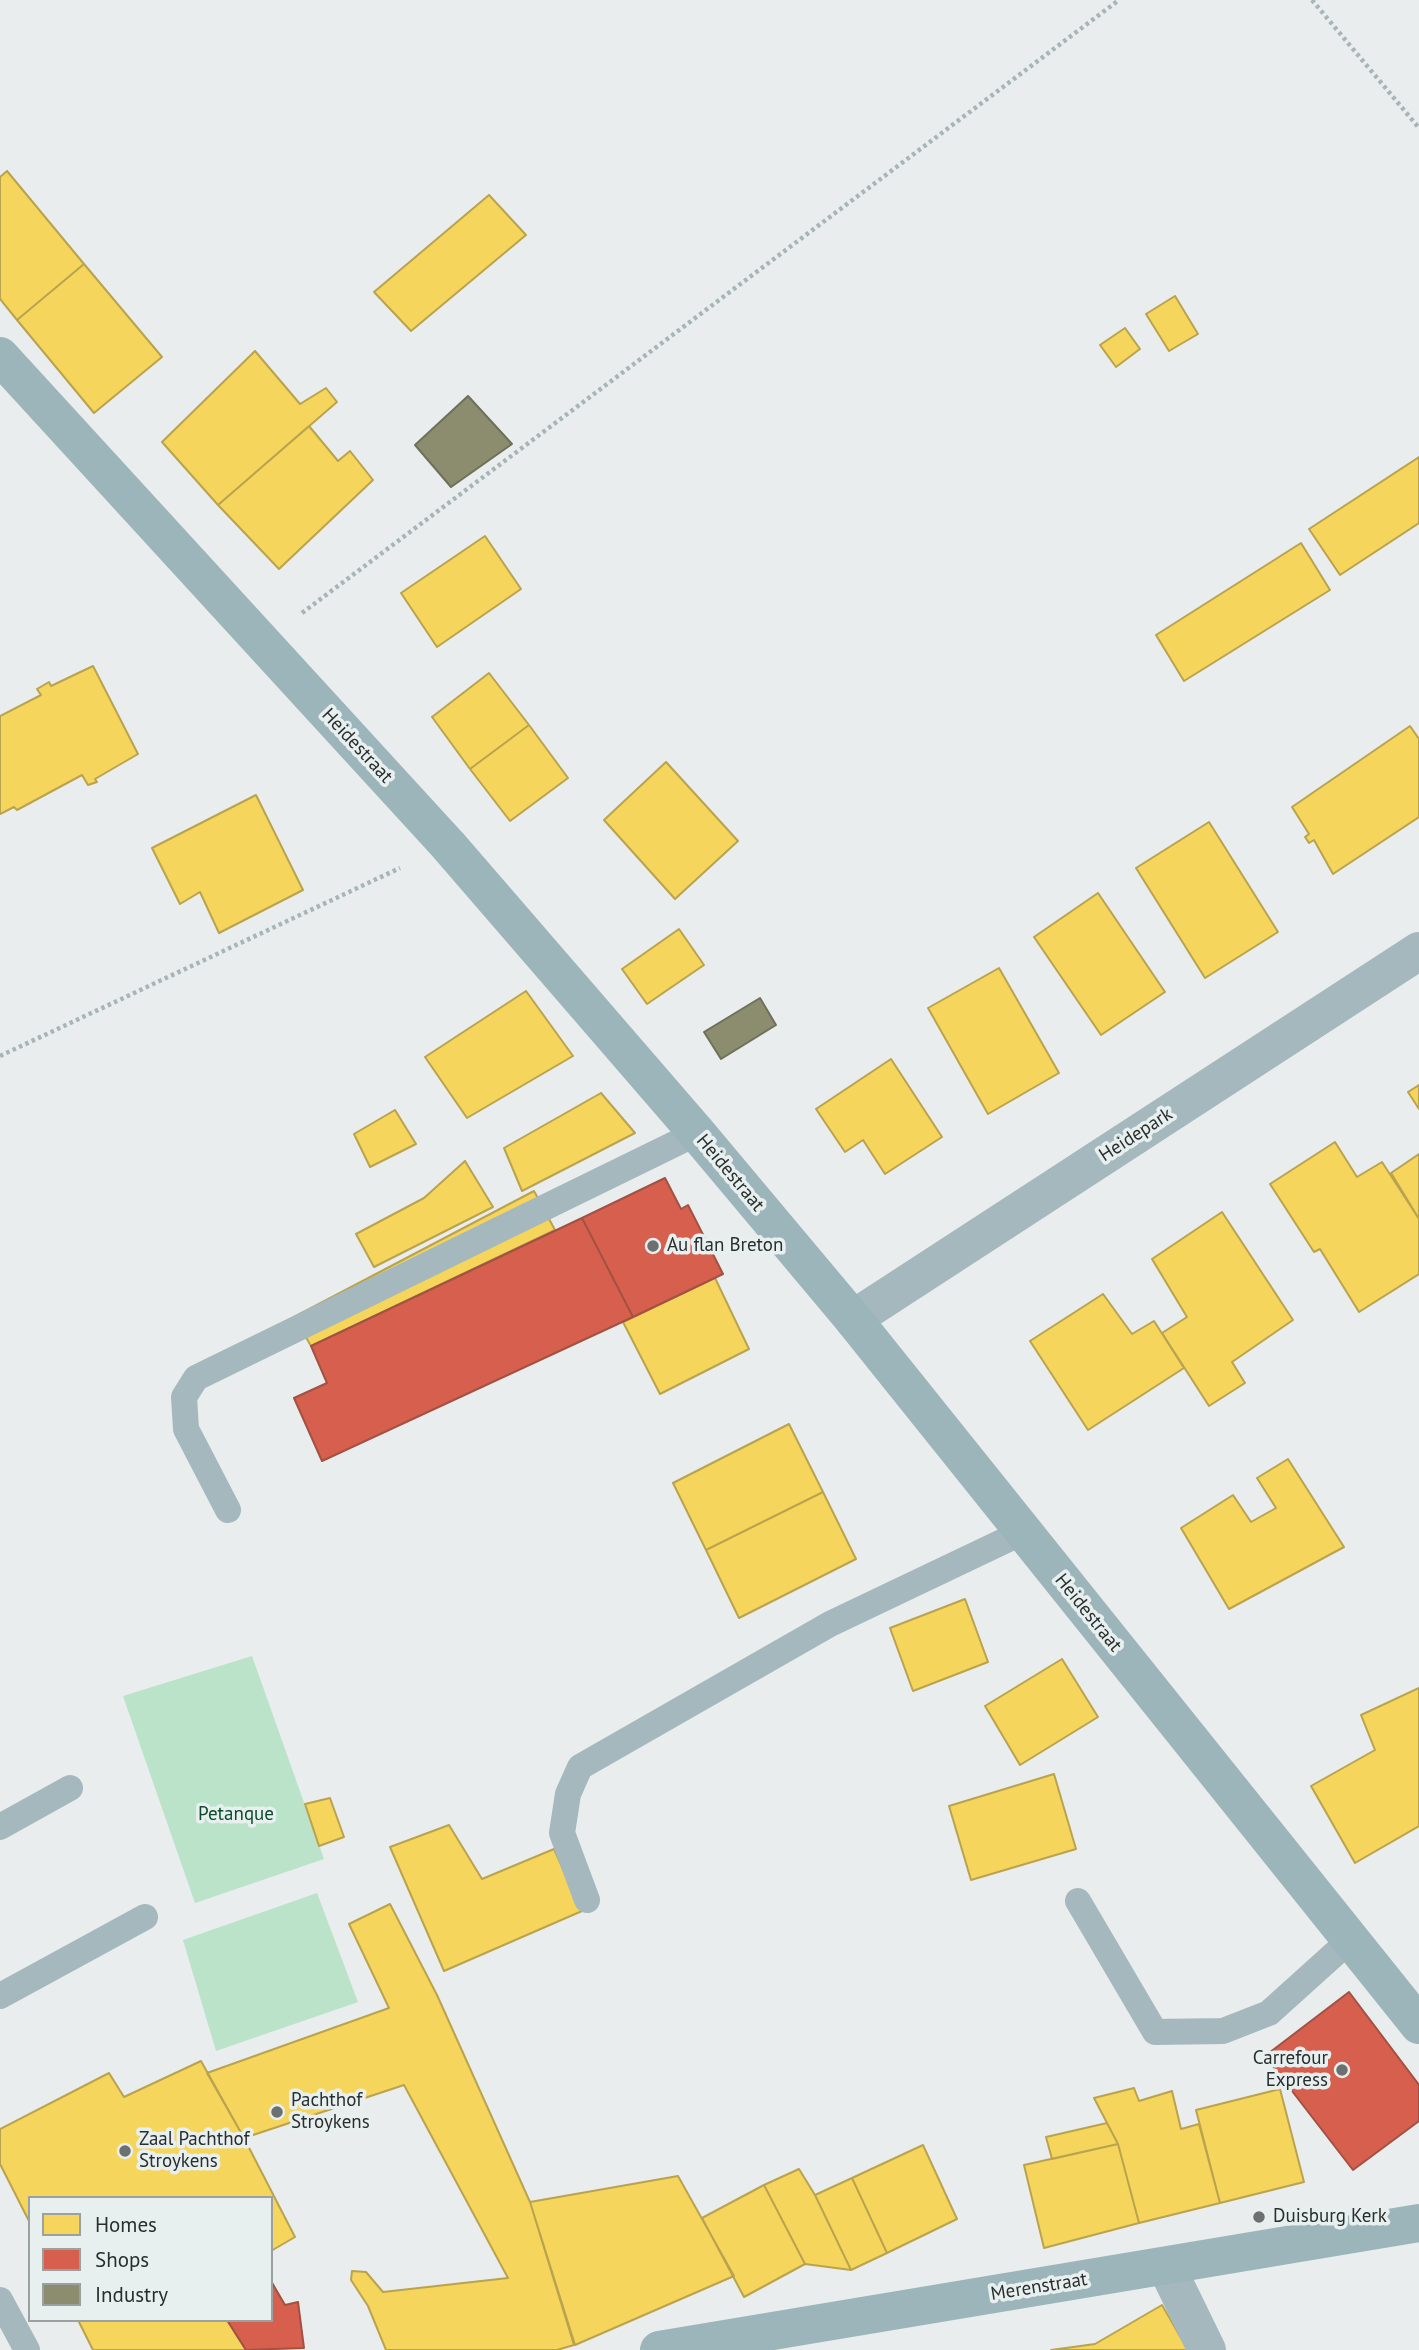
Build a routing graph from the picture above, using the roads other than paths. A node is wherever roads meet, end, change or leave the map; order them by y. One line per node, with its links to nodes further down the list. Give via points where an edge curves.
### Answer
1 (0, 356): 3 (street, Heidestraat, via 448,845)
2 (1419, 951): 4 (street, Heidepark)
3 (697, 1133): 4 (street, Heidestraat); 5 (lane, via 196,1378 184,1397 186,1429)
4 (853, 1319): 6 (street, Heidestraat)
5 (228, 1510)
6 (1023, 1532): 9 (lane, via 830,1624 580,1766 568,1794 562,1833); 12 (street, Heidestraat)
7 (70, 1788): 8 (lane)
8 (0, 1827)
9 (587, 1900)
10 (1078, 1901): 12 (lane, via 1155,2032 1223,2031 1269,2013)
11 (145, 1917): 13 (lane)
12 (1350, 1940): 14 (street, Heidestraat)
13 (0, 1996)
14 (1419, 2025)
15 (1419, 2223): 16 (street, Merenstraat)
16 (1166, 2266): 19 (street, Merenstraat); 20 (street)
17 (0, 2300): 18 (lane)
18 (27, 2350)
19 (659, 2350)
20 (1207, 2350)

